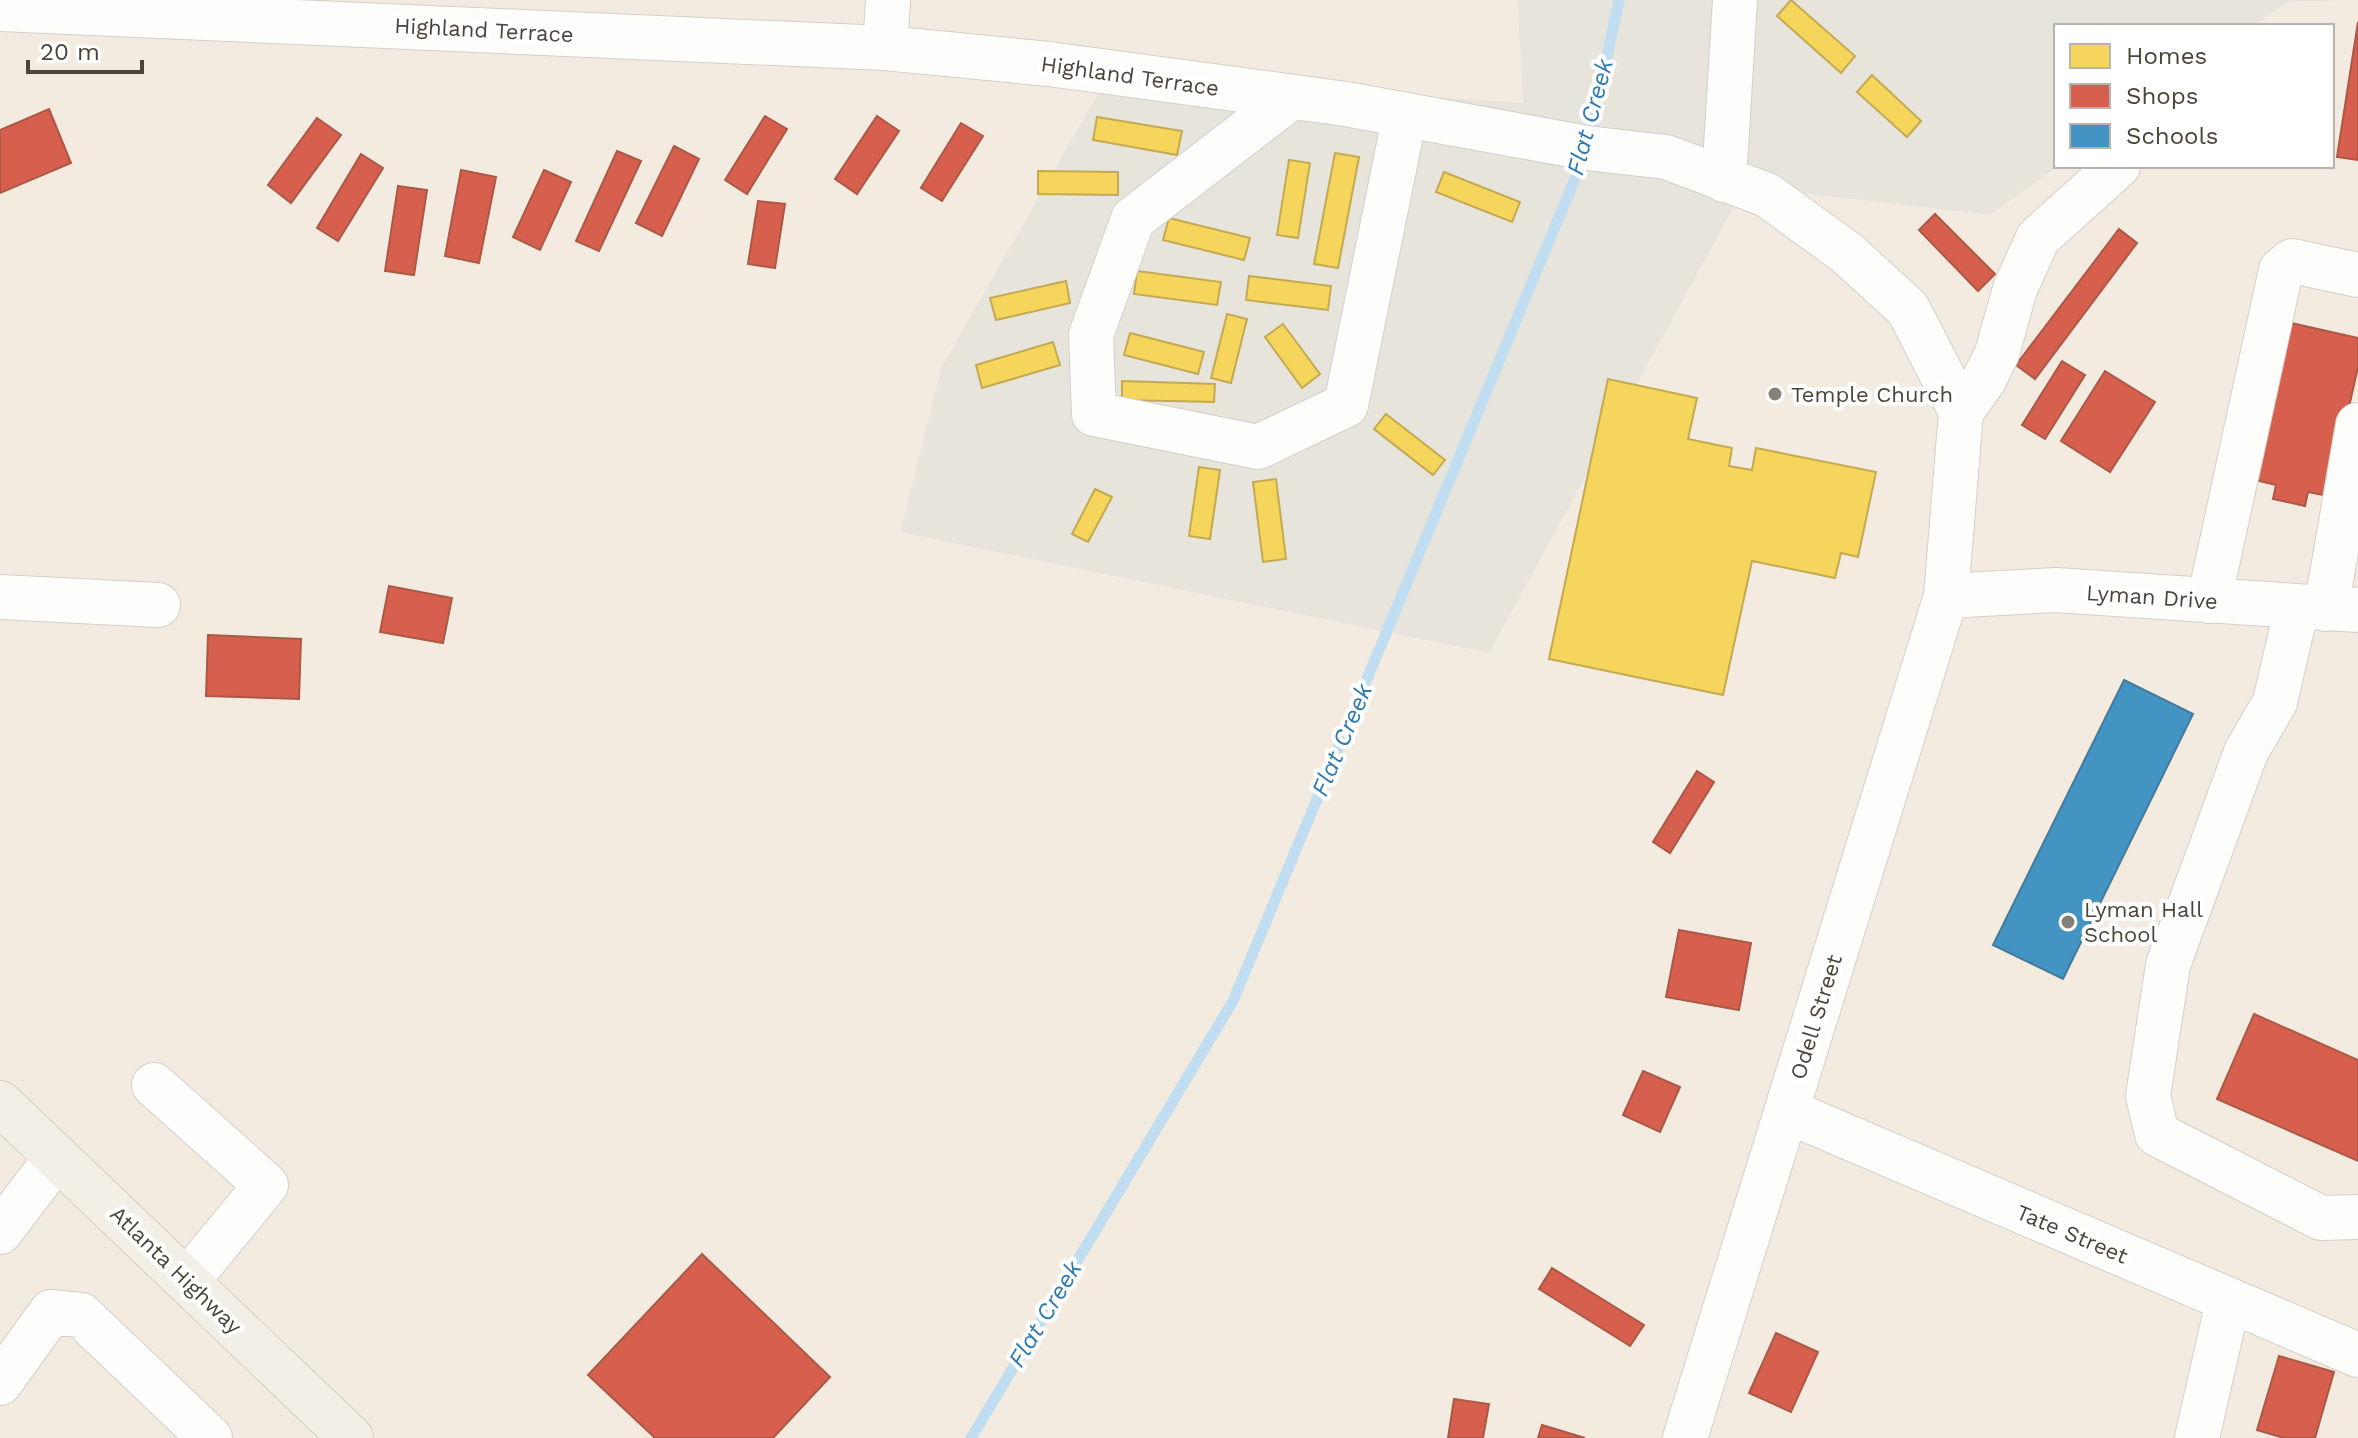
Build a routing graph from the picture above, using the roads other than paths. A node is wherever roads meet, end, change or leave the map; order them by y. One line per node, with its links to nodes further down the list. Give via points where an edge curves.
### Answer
1 (888, 0): 4 (street)
2 (1735, 0): 8 (street)
3 (0, 9): 4 (street, Highland Terrace)
4 (885, 48): 5 (street, Highland Terrace, via 1049,64)
5 (1290, 98): 6 (street, Highland Terrace); 6 (street, via 1133,219 1091,335 1094,414 1258,447 1346,405)
6 (1405, 115): 8 (street, Highland Terrace, via 1666,157)
7 (2115, 168): 10 (street, via 2038,238 2015,289 1997,353)
8 (1724, 180): 10 (street, Highland Terrace, via 1767,195 1847,253 1908,309)
9 (2358, 275): 14 (street, via 2292,261 2281,270)
10 (1961, 412): 12 (street)
11 (2358, 425): 16 (street)
12 (1946, 596): 14 (street, Lyman Drive, via 2056,590); 19 (street, Odell Street)
13 (0, 597): 15 (street)
14 (2209, 601): 16 (street, Lyman Drive)
15 (158, 605)
16 (2327, 609): 21 (street, via 2246,752 2168,965 2148,1096 2157,1134 2321,1218)
17 (154, 1085): 23 (street, via 266,1185)
18 (0, 1103): 20 (main road, Atlanta Highway)
19 (1787, 1111): 24 (street, Tate Street); 29 (street, Odell Street)
20 (57, 1157): 22 (street); 23 (main road, Atlanta Highway)
21 (2358, 1217)
22 (0, 1232)
23 (187, 1281): 28 (main road, Atlanta Highway)
24 (2228, 1302): 25 (street, Tate Street); 30 (street)
25 (2358, 1355)
26 (0, 1383): 27 (street, via 51,1312 81,1315)
27 (210, 1438)
28 (351, 1438)
29 (1685, 1438)
30 (2197, 1438)

